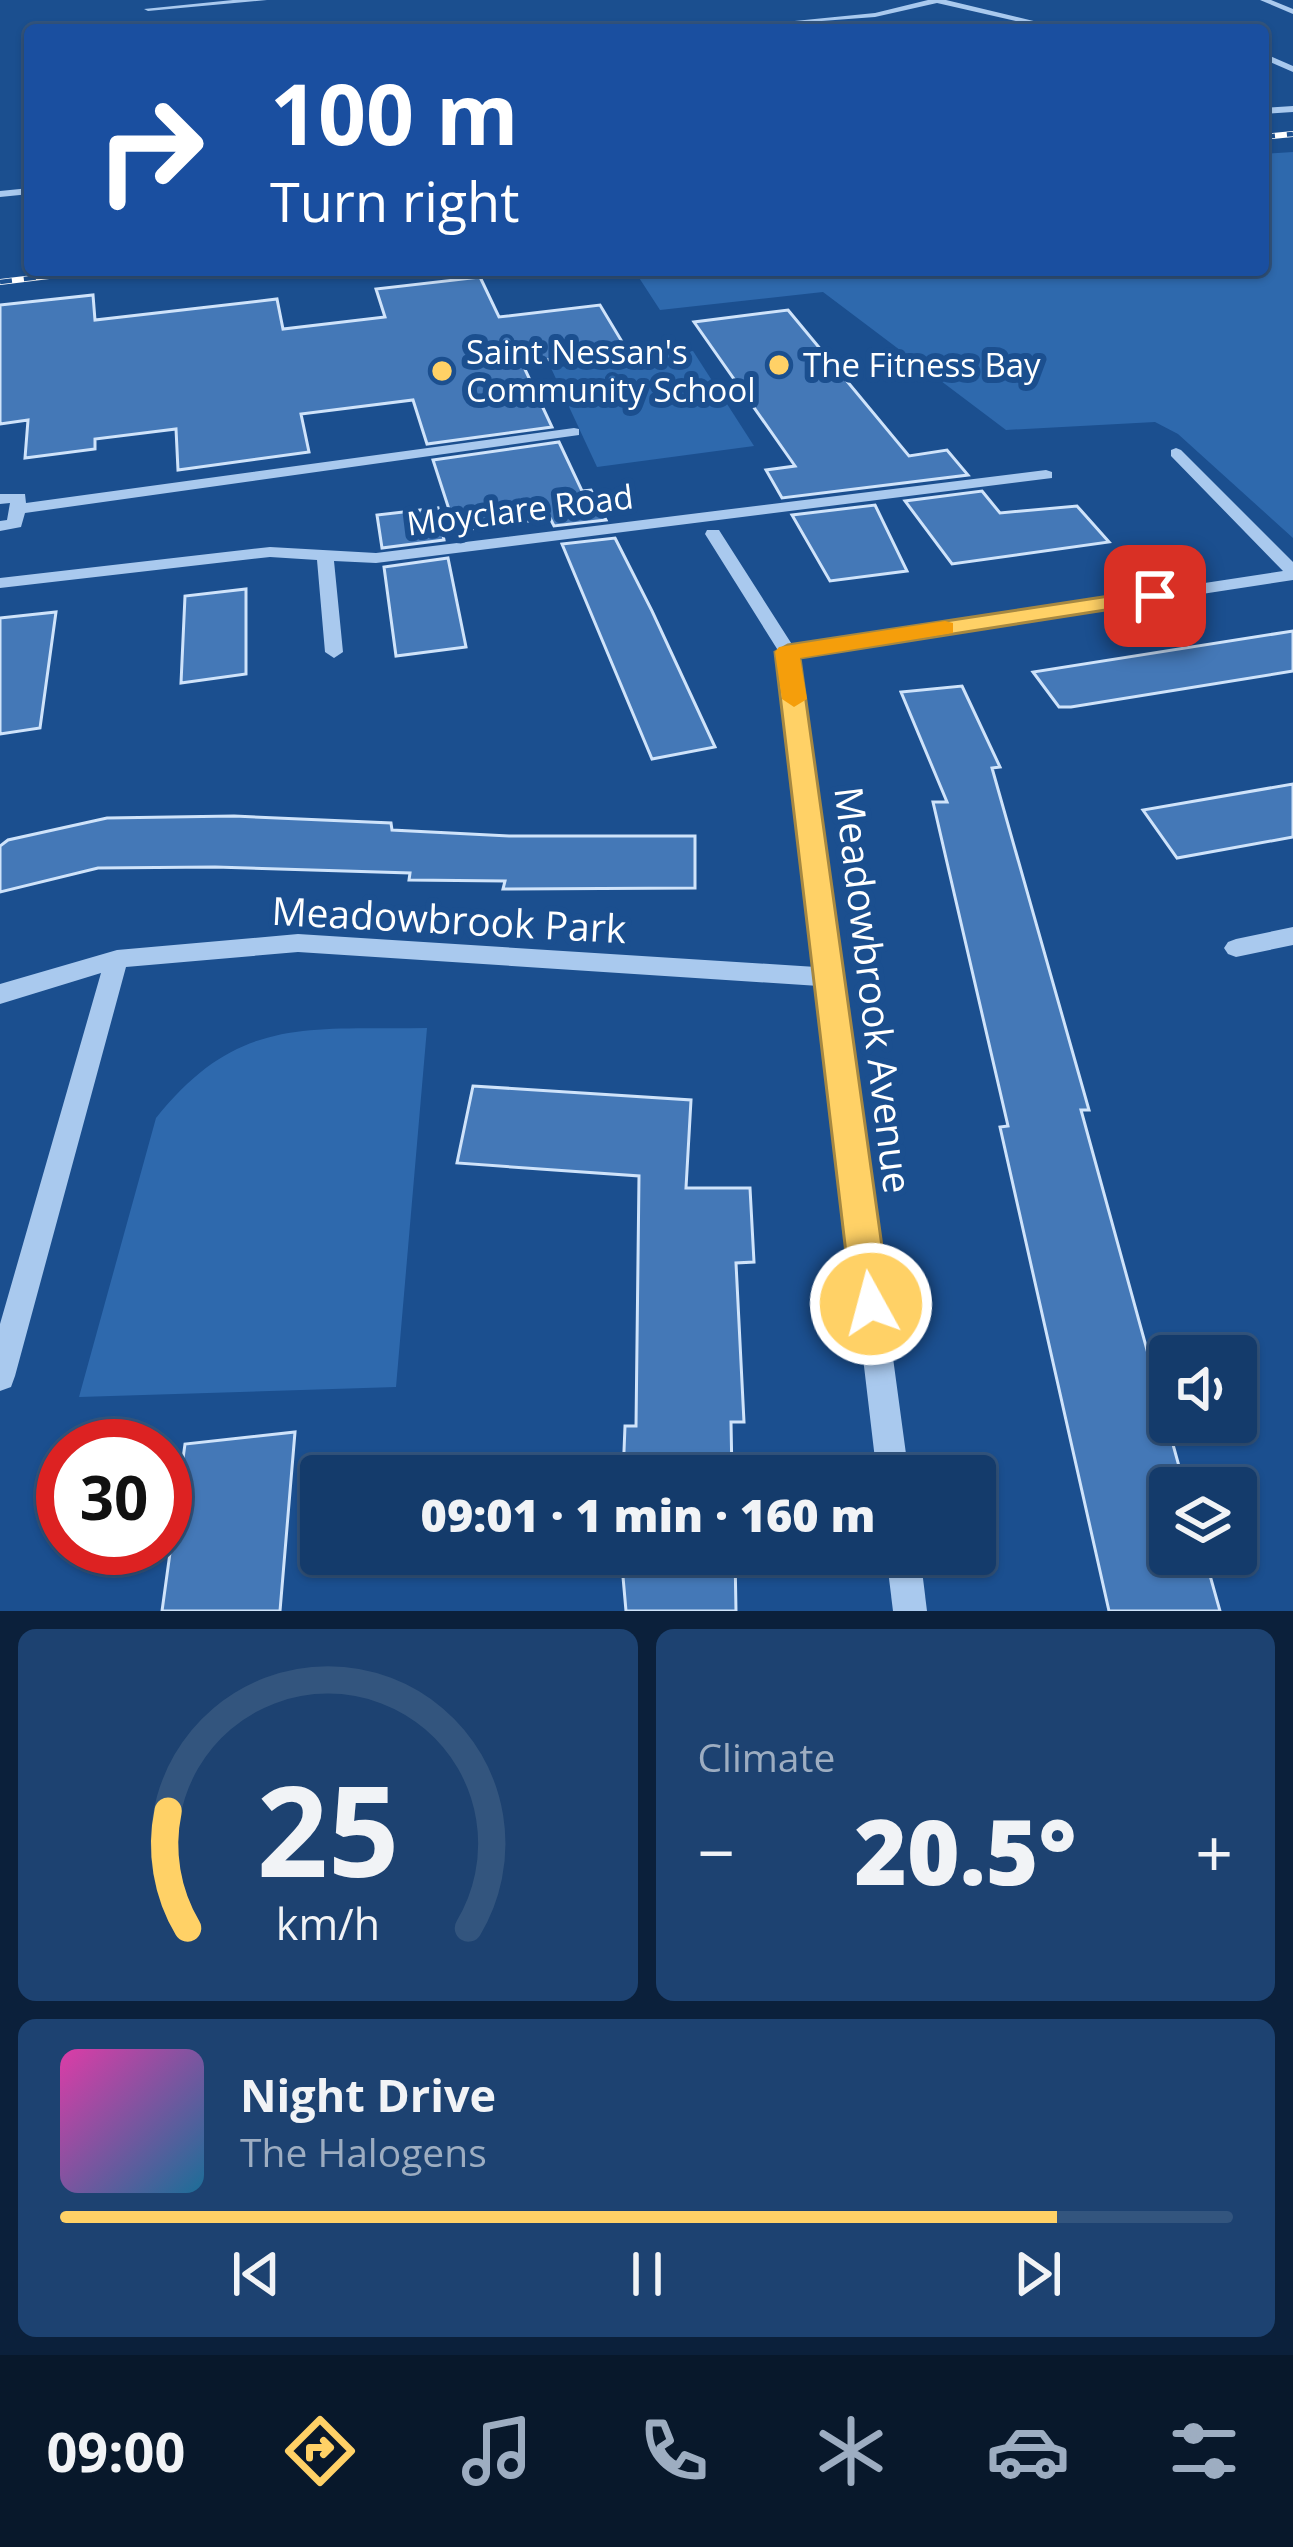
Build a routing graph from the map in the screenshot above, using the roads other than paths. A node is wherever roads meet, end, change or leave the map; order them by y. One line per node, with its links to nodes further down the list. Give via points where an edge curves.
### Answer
1 (263, 0): 4 (street)
2 (937, 0): 6 (street); 7 (street)
3 (1264, 0): 5 (street)
4 (146, 5)
5 (1293, 12)
6 (775, 24)
7 (1041, 24)
8 (574, 432): 12 (street)
9 (1176, 454): 16 (street)
10 (1046, 475): 15 (street, Moyclare Road)
11 (0, 499): 12 (street, via 20,497)
12 (17, 509): 13 (street, via 15,524)
13 (0, 526)
14 (713, 534): 19 (street, Meadowbrook Avenue)
15 (325, 558): 17 (street, Moyclare Road, via 270,552); 18 (street)
16 (1293, 574): 19 (street)
17 (0, 583)
18 (334, 652)
19 (788, 652): 23 (street, Meadowbrook Avenue)
20 (1293, 936): 21 (street)
21 (1236, 948)
22 (117, 959): 23 (street, Meadowbrook Park, via 298,943); 24 (street, Meadowbrook Park); 25 (street)
23 (828, 977): 26 (street, Meadowbrook Avenue)
24 (0, 994)
25 (0, 1376)
26 (889, 1455)
27 (905, 1575): 28 (street)
28 (910, 1611)

